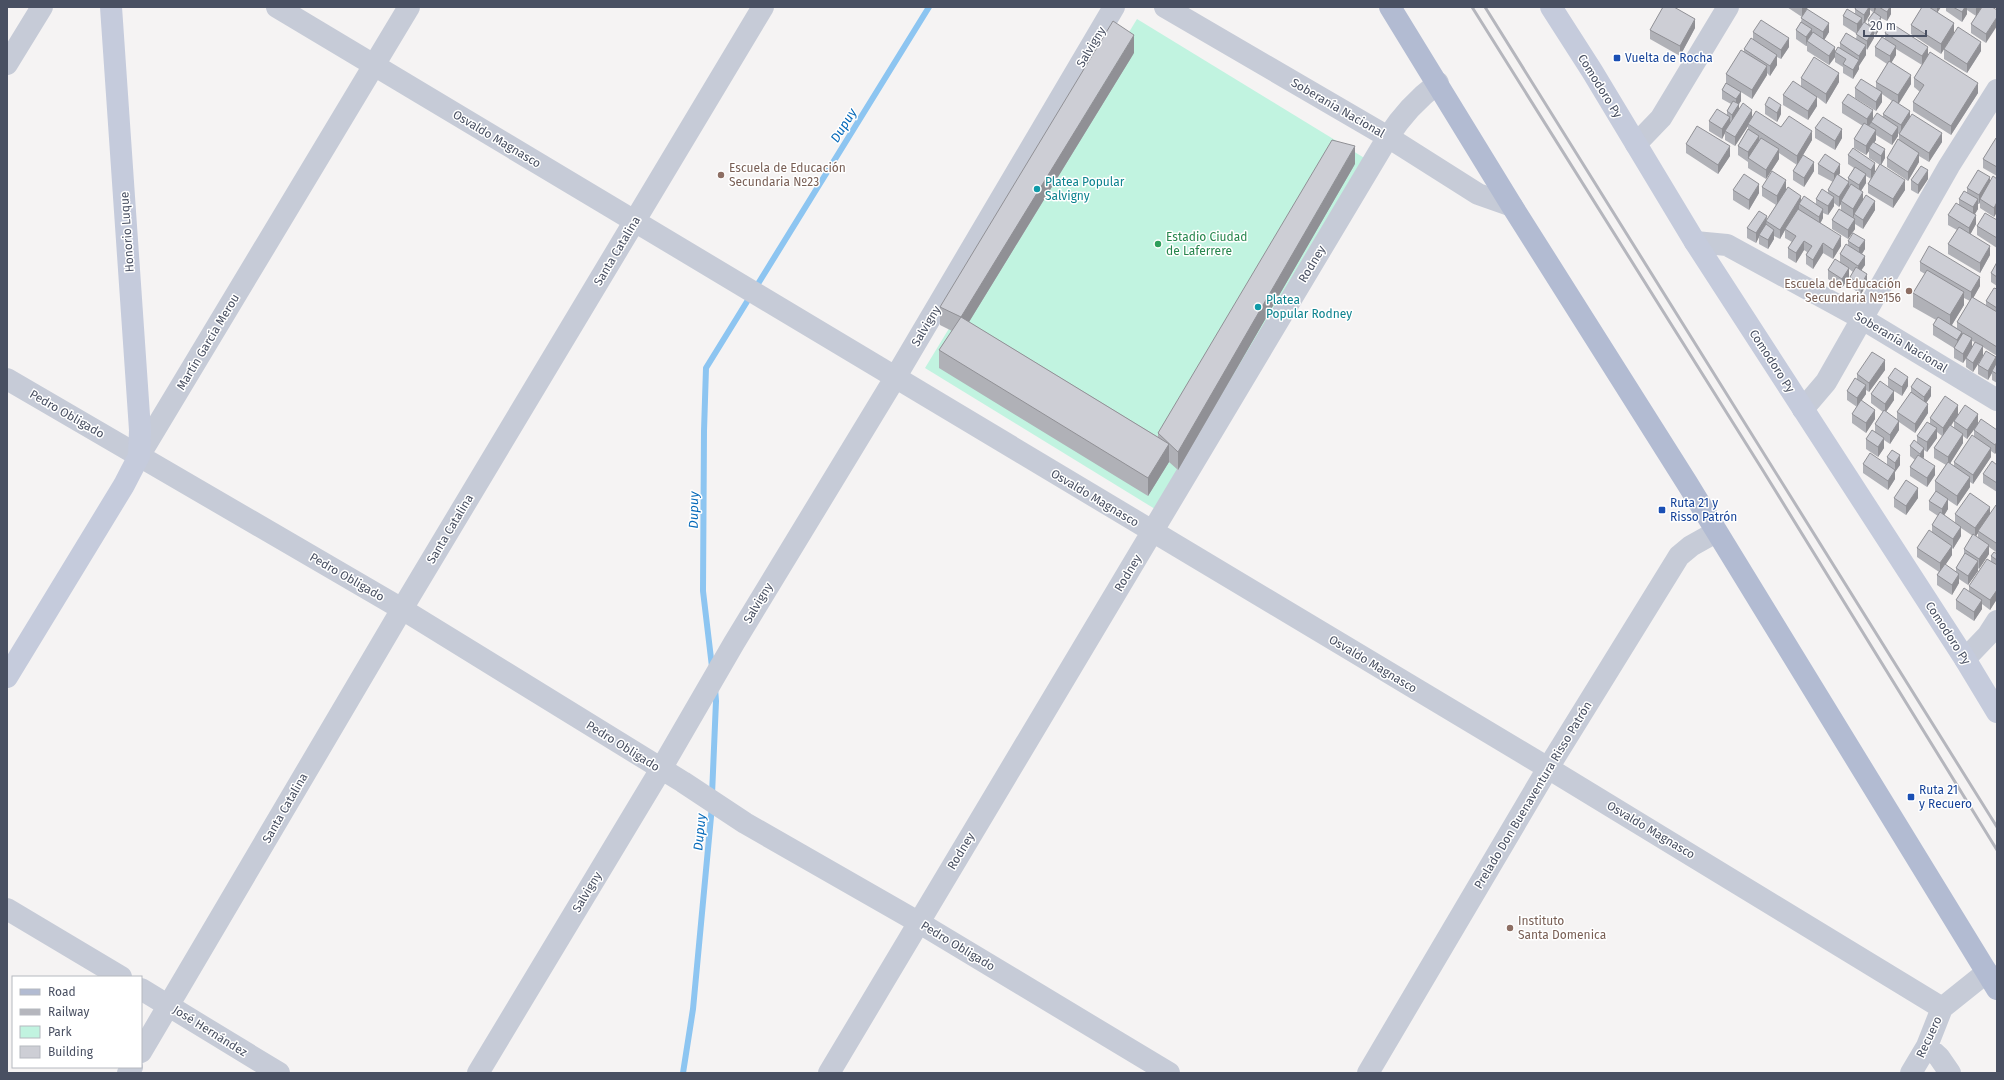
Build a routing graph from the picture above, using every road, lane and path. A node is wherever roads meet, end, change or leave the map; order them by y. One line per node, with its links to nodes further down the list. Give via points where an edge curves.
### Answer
1 (42, 7): 11 (street)
2 (111, 7): 25 (main road, Honorio Luque, via 140,430)
3 (277, 7): 12 (street, Osvaldo Magnasco)
4 (409, 7): 12 (street, Martín García Merou)
5 (763, 7): 18 (street, Santa Catalina)
6 (1114, 7): 21 (street, Salvigny)
7 (1165, 7): 15 (street, Soberanía Nacional)
8 (1390, 7): 13 (main road)
9 (1551, 7): 16 (main road, Comodoro Py)
10 (1728, 7): 16 (street, via 1660,118)
11 (7, 64)
12 (374, 65): 18 (street, Osvaldo Magnasco); 25 (street, Martín García Merou)
13 (1438, 83): 15 (street, Rodney, via 1419,97 1401,116); 17 (main road)
14 (1997, 90): 20 (street, via 1949,166)
15 (1388, 137): 17 (street, Soberanía Nacional, via 1478,194); 26 (street, Rodney)
16 (1636, 144): 19 (main road, Comodoro Py)
17 (1512, 206): 27 (main road)
18 (635, 222): 21 (street, Osvaldo Magnasco); 28 (street, Santa Catalina)
19 (1695, 242): 20 (street, Soberanía Nacional, via 1727,245); 24 (main road, Comodoro Py)
20 (1861, 318): 23 (street, Soberanía Nacional); 24 (street, via 1826,382)
21 (895, 378): 26 (street, Osvaldo Magnasco); 34 (street, Salvigny, via 693,711)
22 (7, 379): 25 (street, Pedro Obligado)
23 (1997, 400)
24 (1803, 409): 30 (main road, Comodoro Py)
25 (139, 456): 28 (street, Pedro Obligado); 31 (main road, Martín García Merou, via 120,492)
26 (1152, 532): 33 (street, Osvaldo Magnasco); 36 (street, Rodney)
27 (1716, 532): 33 (street, Prelado Don Buenaventura Risso Patrón, via 1679,556); 38 (main road)
28 (402, 609): 34 (street, Pedro Obligado); 40 (street, Santa Catalina)
29 (1997, 621): 30 (street, via 1988,635)
30 (1965, 659): 32 (main road, Comodoro Py)
31 (7, 677)
32 (1997, 712)
33 (1548, 768): 41 (street, Osvaldo Magnasco); 48 (street, Prelado Don Buenaventura Risso Patrón)
34 (661, 769): 36 (street, Pedro Obligado, via 745,823); 45 (street, Salvigny)
35 (7, 909): 37 (street)
36 (918, 922): 46 (street, Rodney); 47 (street, Pedro Obligado)
37 (120, 976)
38 (1992, 980): 41 (street, Recuero)
39 (142, 990): 40 (street, José Hernández)
40 (169, 1006): 43 (street, Santa Catalina); 44 (street, José Hernández)
41 (1942, 1008): 42 (street, Recuero)
42 (1927, 1046): 49 (street, Recuero); 50 (street, via 1939,1057)
43 (142, 1050)
44 (279, 1073)
45 (478, 1073)
46 (829, 1073)
47 (1169, 1073)
48 (1368, 1073)
49 (1911, 1073)
50 (1950, 1073)

